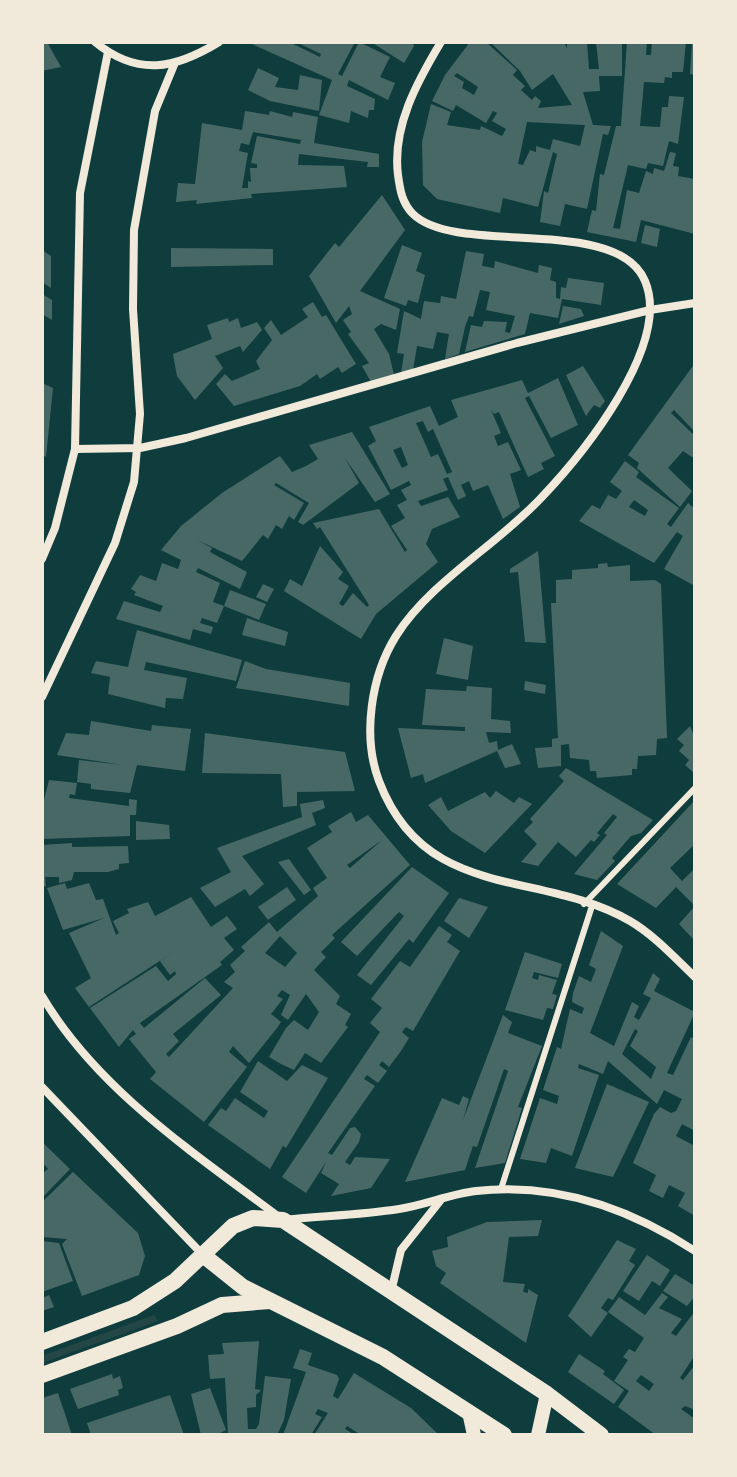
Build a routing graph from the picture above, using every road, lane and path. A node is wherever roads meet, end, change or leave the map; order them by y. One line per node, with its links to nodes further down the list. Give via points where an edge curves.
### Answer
1 (95, 42): 4 (street)
2 (219, 42): 5 (street)
3 (441, 42): 7 (street, via 418,81 399,134 401,196 414,214 430,225 616,252 634,264 646,282)
4 (108, 52): 5 (street, via 140,66); 9 (street, via 80,193)
5 (174, 65): 8 (street, via 155,111 134,230)
6 (695, 303): 7 (street)
7 (650, 310): 8 (street); 13 (street, via 627,384 540,499 461,568 397,634 381,666 372,706 378,779 415,836 445,861 486,878)
8 (140, 448): 9 (street); 11 (street, via 115,543)
9 (75, 449): 10 (street)
10 (42, 559)
11 (42, 697)
12 (695, 788): 13 (lane)
13 (588, 905): 14 (street, via 629,921); 17 (lane)
14 (695, 977)
15 (42, 996): 19 (street, via 104,1077 175,1139)
16 (42, 1087): 21 (street)
17 (501, 1189): 18 (street); 20 (street, via 598,1202 640,1218)
18 (440, 1201): 19 (street); 22 (street, via 401,1250)
19 (283, 1220): 21 (main road, via 253,1218 233,1226); 22 (main road)
20 (695, 1251)
21 (203, 1255): 23 (main road); 24 (main road, via 133,1308)
22 (391, 1292): 26 (main road)
23 (270, 1301): 25 (main road, via 222,1305); 27 (main road, via 383,1357)
24 (42, 1342)
25 (42, 1375)
26 (547, 1394): 30 (street); 31 (main road)
27 (469, 1412): 28 (street); 29 (main road)
28 (474, 1435)
29 (504, 1435)
30 (538, 1435)
31 (601, 1435)

